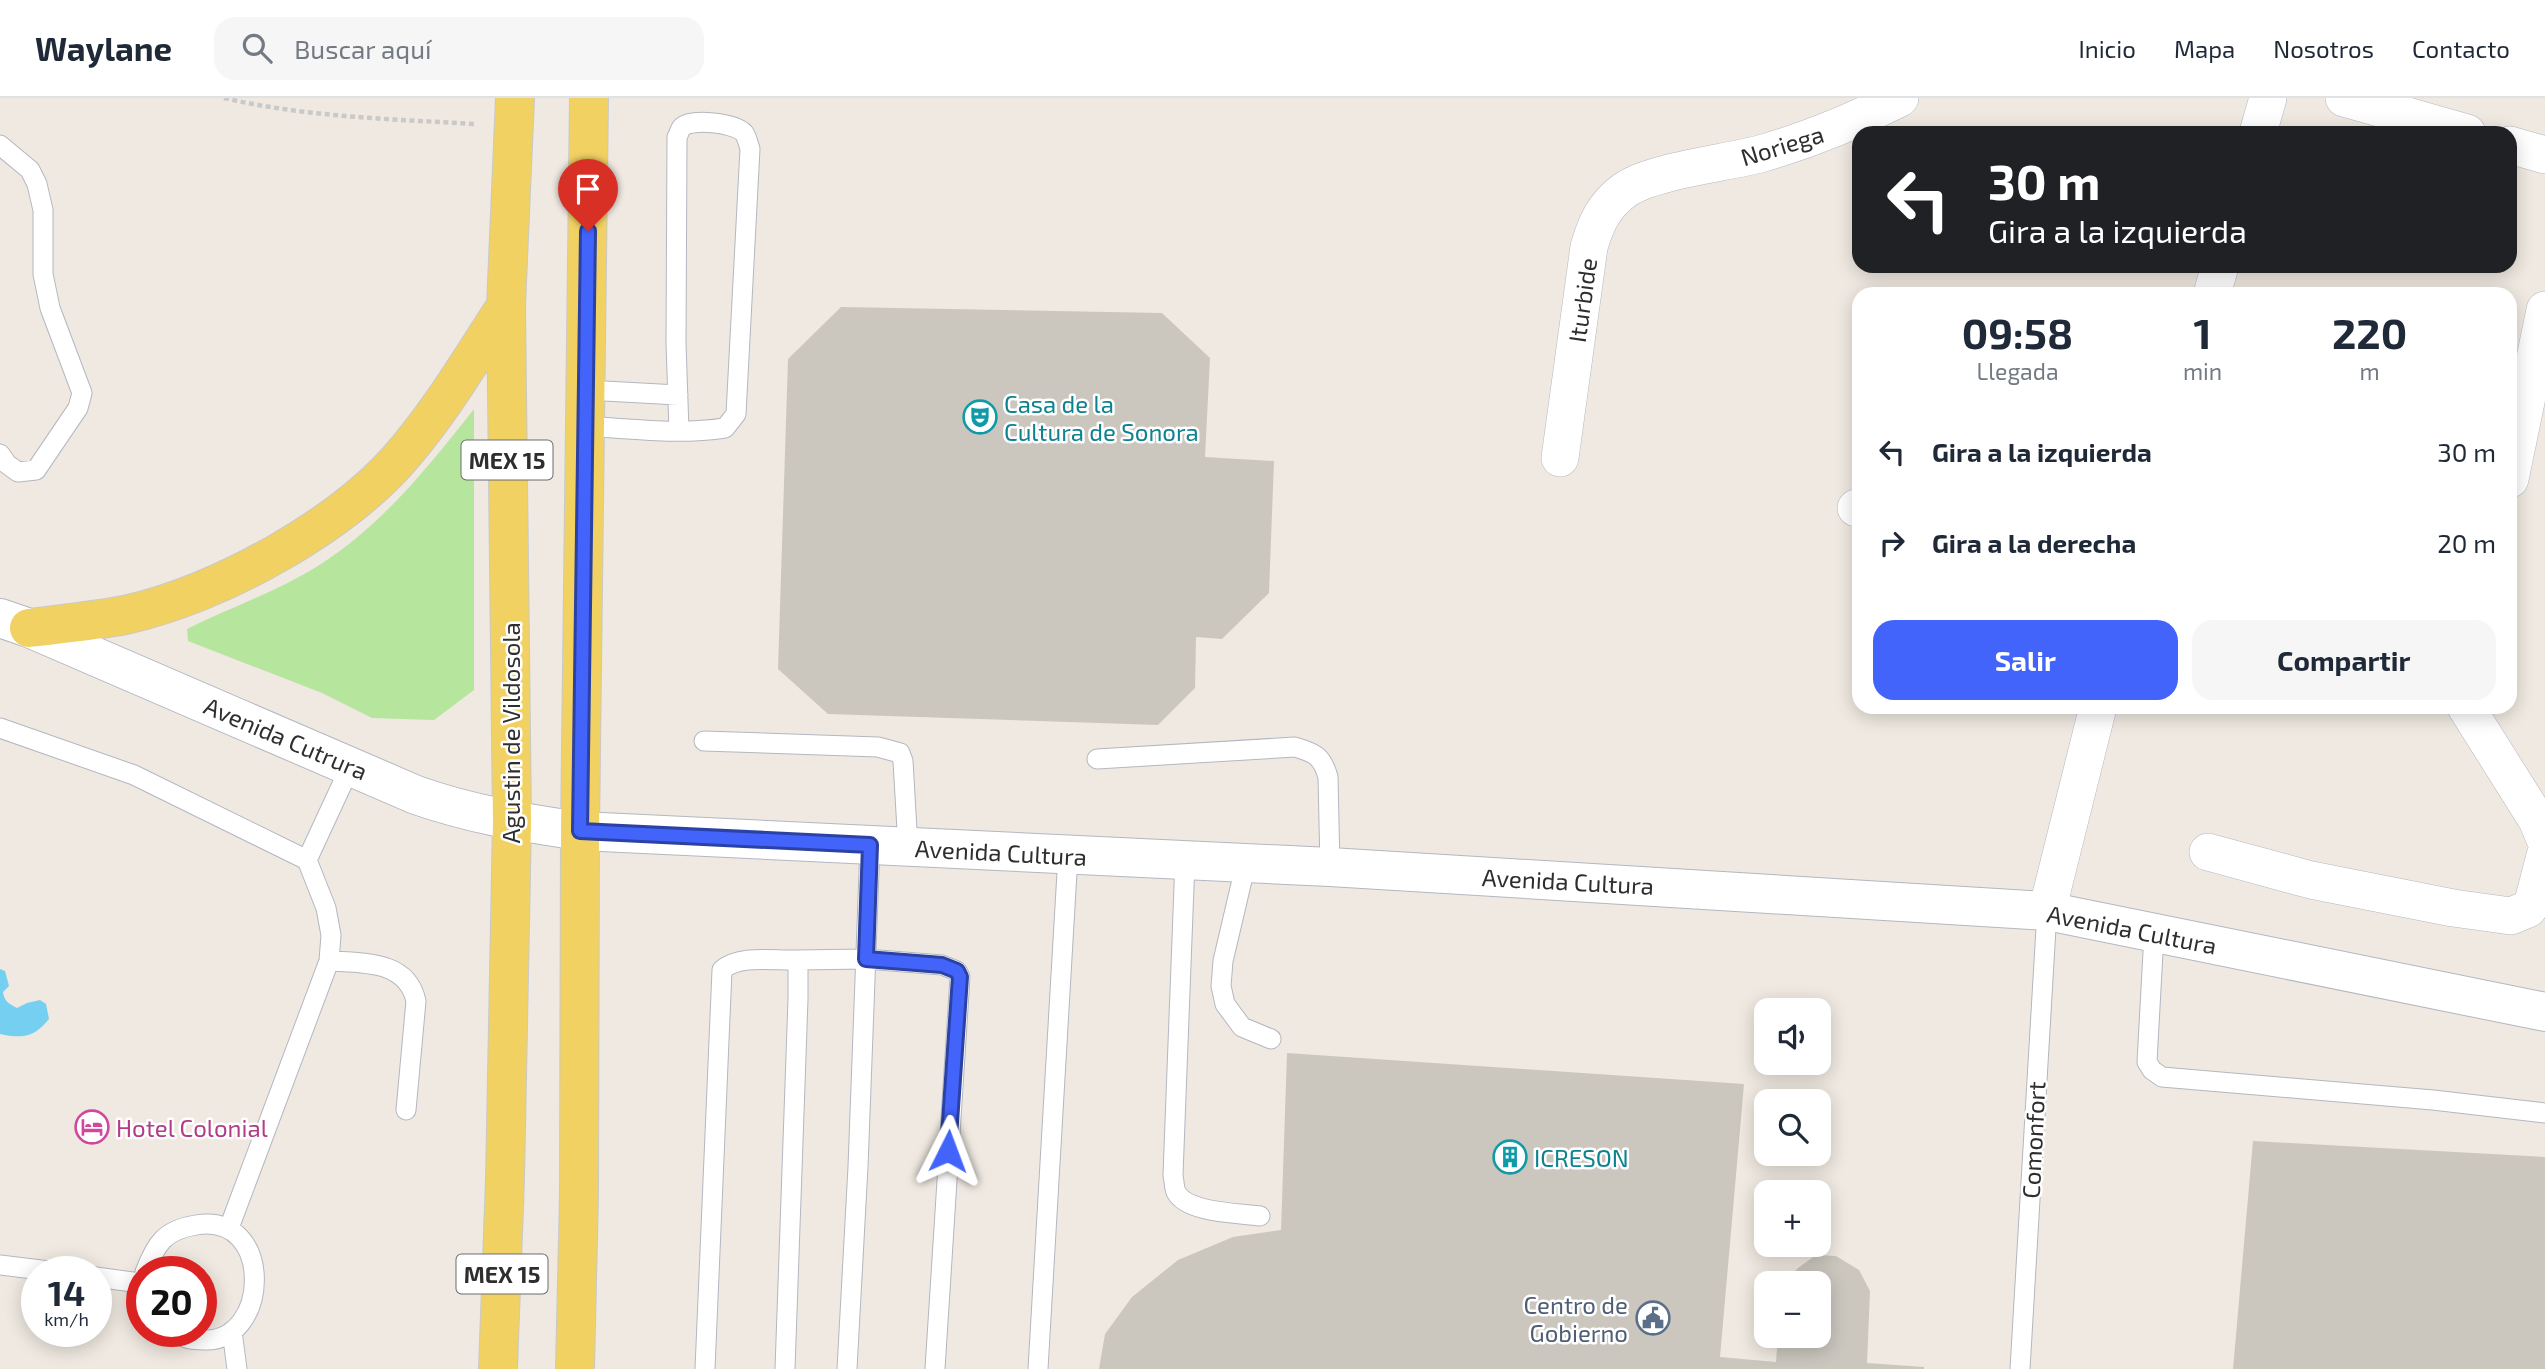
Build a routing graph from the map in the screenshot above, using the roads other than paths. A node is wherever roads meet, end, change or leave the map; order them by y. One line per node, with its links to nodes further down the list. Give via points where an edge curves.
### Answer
1 (589, 98): 15 (main road, MEX 15)
2 (1900, 98): 11 (street, Noriega, via 1811,138)
3 (2268, 98): 6 (street)
4 (2344, 98): 7 (street)
5 (514, 112): 12 (main road, Agustin de Vildosola / MEX 15)
6 (2260, 126)
7 (2442, 126)
8 (0, 145): 18 (lane, via 30,170 37,184 50,308 82,393 78,408 36,470 18,472)
9 (2517, 147): 10 (street)
10 (2545, 155)
11 (1659, 177): 19 (street, Iturbide, via 1628,188 1607,205 1596,224 1588,247)
12 (506, 306): 20 (main road, via 406,452 365,494 320,527 230,579 174,600 125,615); 27 (main road, Agustin de Vildosola / MEX 15)
13 (2545, 310): 17 (street)
14 (678, 395): 15 (lane); 16 (lane); 16 (lane, via 677,137 682,127 691,123 725,124 746,134 750,149 736,414 725,428)
15 (586, 408): 16 (lane); 28 (main road, MEX 15)
16 (679, 431)
17 (2517, 445)
18 (0, 454)
19 (1560, 458)
20 (15, 623): 26 (street, Avenida Cutrura)
21 (2096, 714): 39 (street)
22 (2470, 714): 29 (street)
23 (0, 728): 35 (lane, via 134,775)
24 (704, 741): 31 (lane, via 878,747 900,753)
25 (1097, 759): 38 (lane, via 1295,747 1314,752 1328,778)
26 (351, 765): 27 (street, Avenida Cutrura, via 416,795); 35 (lane)
27 (512, 821): 28 (street, Avenida Cutrura); 56 (main road, Agustin de Vildosola / MEX 15)
28 (580, 831): 30 (street, Avenida Cultura); 57 (main road, MEX 15)
29 (2545, 839)
30 (870, 845): 31 (street, Avenida Cultura); 41 (lane)
31 (908, 847): 33 (street, Avenida Cultura)
32 (2208, 852): 34 (street, via 2311,880 2511,916 2533,902)
33 (1068, 855): 36 (street, Avenida Cultura); 62 (lane)
34 (2545, 856)
35 (307, 860): 43 (lane, via 326,908)
36 (1185, 860): 37 (street, Avenida Cultura); 48 (lane, via 1176,1191 1186,1203)
37 (1246, 863): 38 (street, Avenida Cultura); 45 (lane, via 1221,986 1225,1004 1242,1027)
38 (1330, 867): 39 (street, Avenida Cultura)
39 (2047, 911): 40 (street, Avenida Cultura); 63 (lane, Comonfort)
40 (2154, 933): 44 (street, Avenida Cultura); 47 (lane, via 2147,1062 2162,1077)
41 (866, 959): 42 (lane); 60 (lane); 61 (lane, via 942,965 960,977)
42 (797, 960): 58 (lane, via 744,961 722,970); 59 (lane)
43 (329, 961): 46 (lane, via 397,971 414,990); 49 (lane)
44 (2545, 1012)
45 (1270, 1039)
46 (406, 1110)
47 (2545, 1113)
48 (1260, 1216)
49 (229, 1228): 50 (lane, via 211,1223 183,1227 165,1236); 53 (lane, via 243,1240 256,1277 245,1317)
50 (152, 1256)
51 (0, 1265): 52 (lane)
52 (21, 1268)
53 (232, 1331): 54 (lane); 55 (lane)
54 (217, 1338)
55 (237, 1369)
56 (498, 1369)
57 (575, 1369)
58 (705, 1369)
59 (785, 1369)
60 (846, 1369)
61 (935, 1369)
62 (1038, 1369)
63 (2020, 1369)

